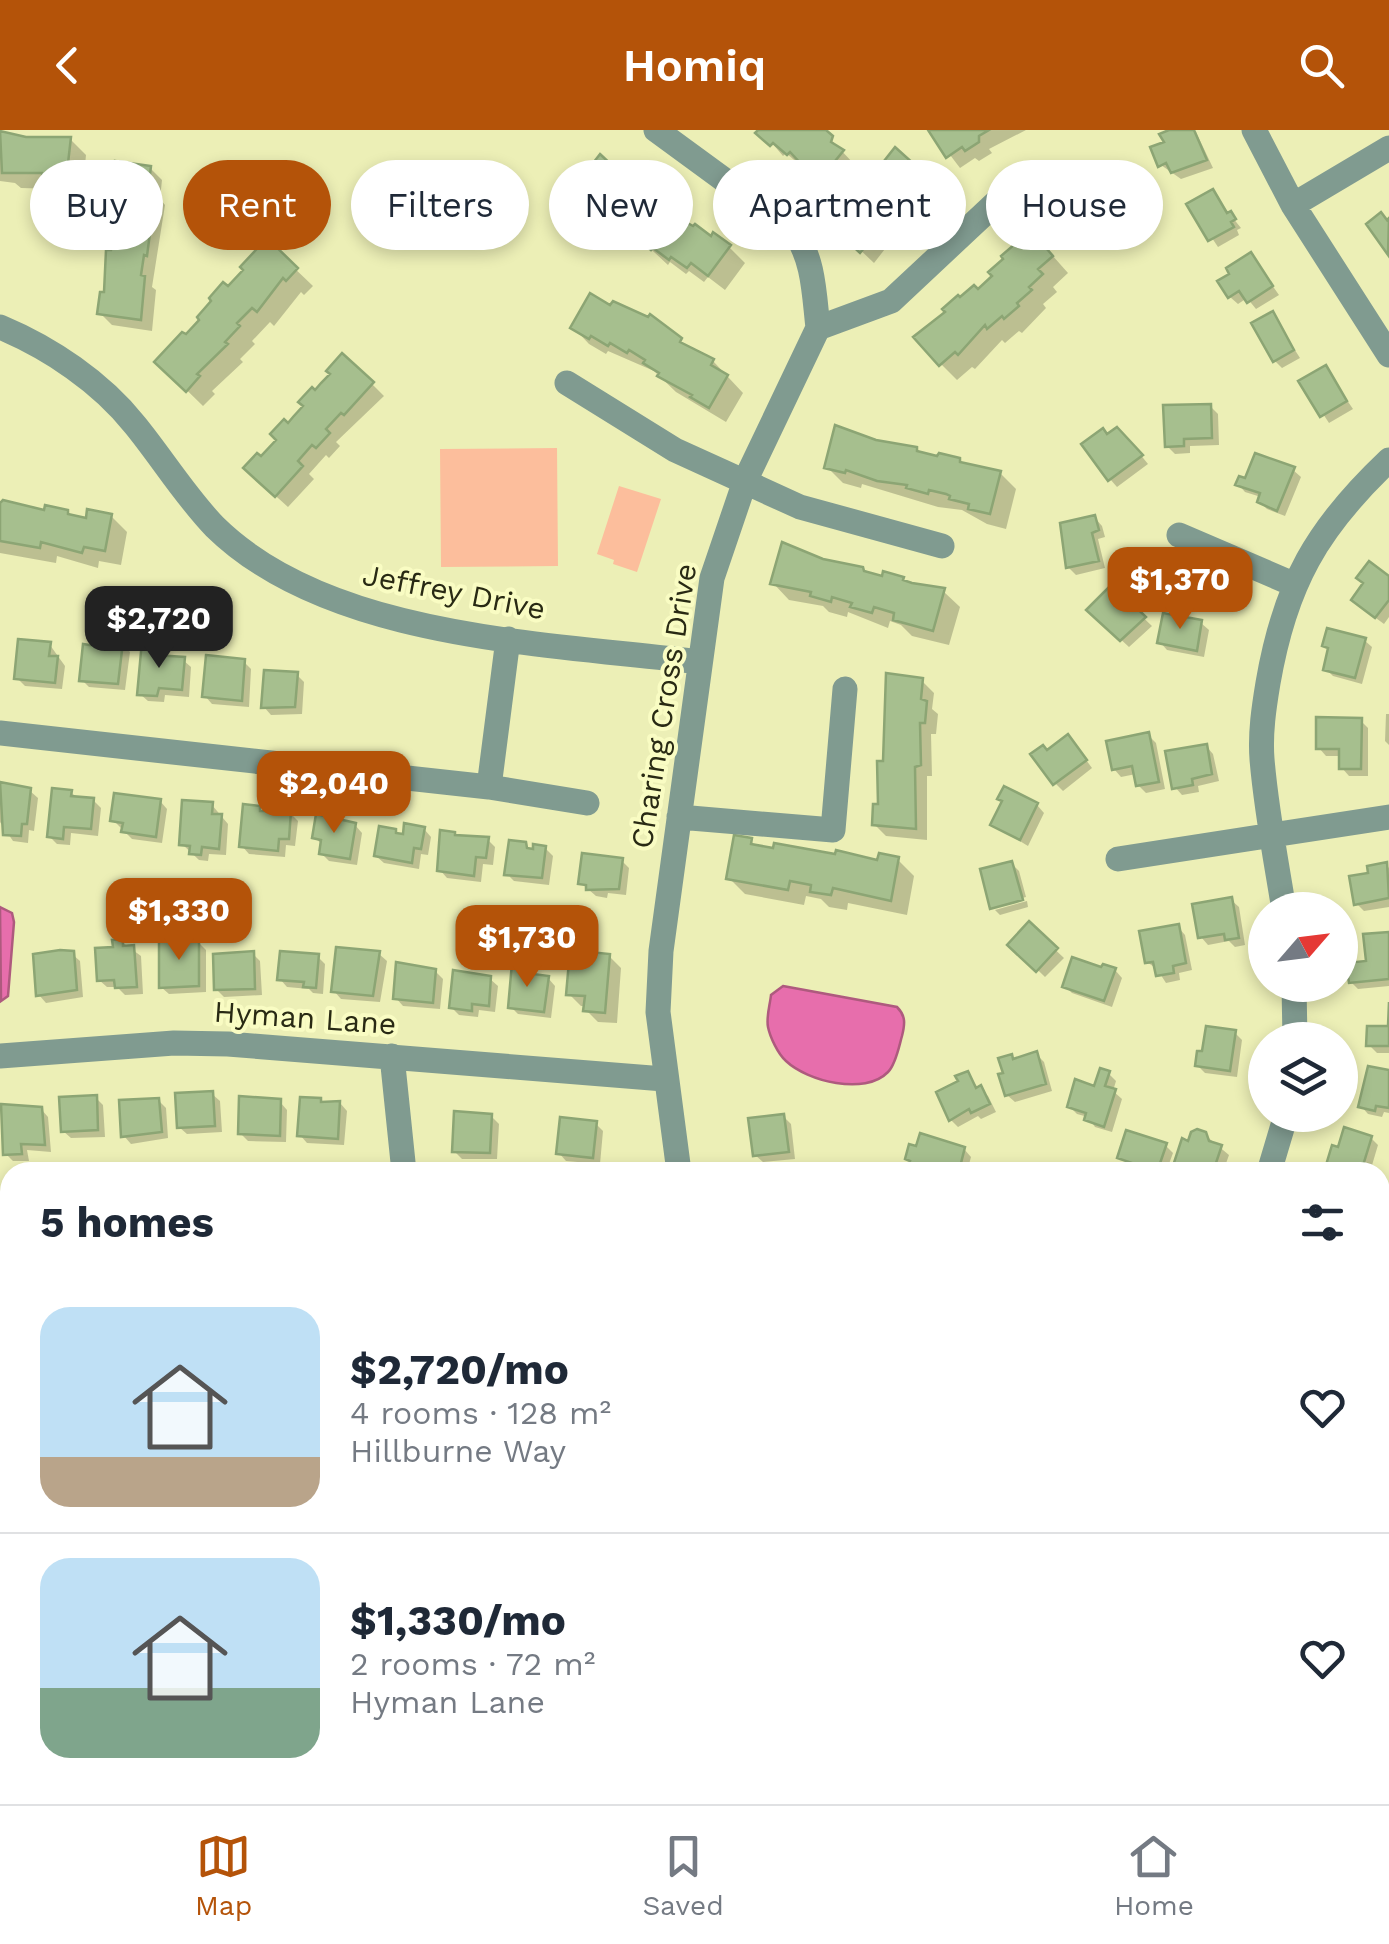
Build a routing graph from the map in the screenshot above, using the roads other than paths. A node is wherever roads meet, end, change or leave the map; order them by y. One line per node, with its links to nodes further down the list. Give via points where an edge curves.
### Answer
1 (656, 130): 7 (street, via 794,231 812,269)
2 (1254, 130): 4 (street)
3 (1389, 148): 4 (street)
4 (1292, 206): 8 (street)
5 (986, 212): 7 (street, via 891,300)
6 (0, 328): 15 (street, Jeffrey Drive, via 51,353 105,394 216,527 287,579 362,612)
7 (818, 328): 11 (street, Charing Cross Drive)
8 (1389, 354)
9 (567, 384): 11 (street, via 675,450)
10 (1389, 460): 14 (street, via 1334,518)
11 (745, 481): 13 (street, via 800,507); 16 (street, Charing Cross Drive, via 712,578)
12 (1178, 535): 14 (street)
13 (942, 546)
14 (1293, 584): 23 (street, via 1263,710)
15 (508, 639): 16 (street, Jeffrey Drive); 19 (street)
16 (699, 662): 21 (street, Charing Cross Drive)
17 (845, 688): 21 (street, via 833,830)
18 (0, 732): 19 (street)
19 (489, 787): 20 (street)
20 (587, 803)
21 (679, 816): 28 (street, Charing Cross Drive, via 658,1012)
22 (1389, 817): 23 (street)
23 (1272, 836): 24 (street); 25 (street)
24 (1118, 859)
25 (1281, 892)
26 (0, 1056): 27 (street, Hyman Lane, via 174,1043)
27 (392, 1056): 28 (street, Hyman Lane); 30 (street)
28 (664, 1079): 31 (street, Charing Cross Drive)
29 (1281, 1132): 32 (street)
30 (403, 1162)
31 (677, 1162)
32 (1272, 1162)

